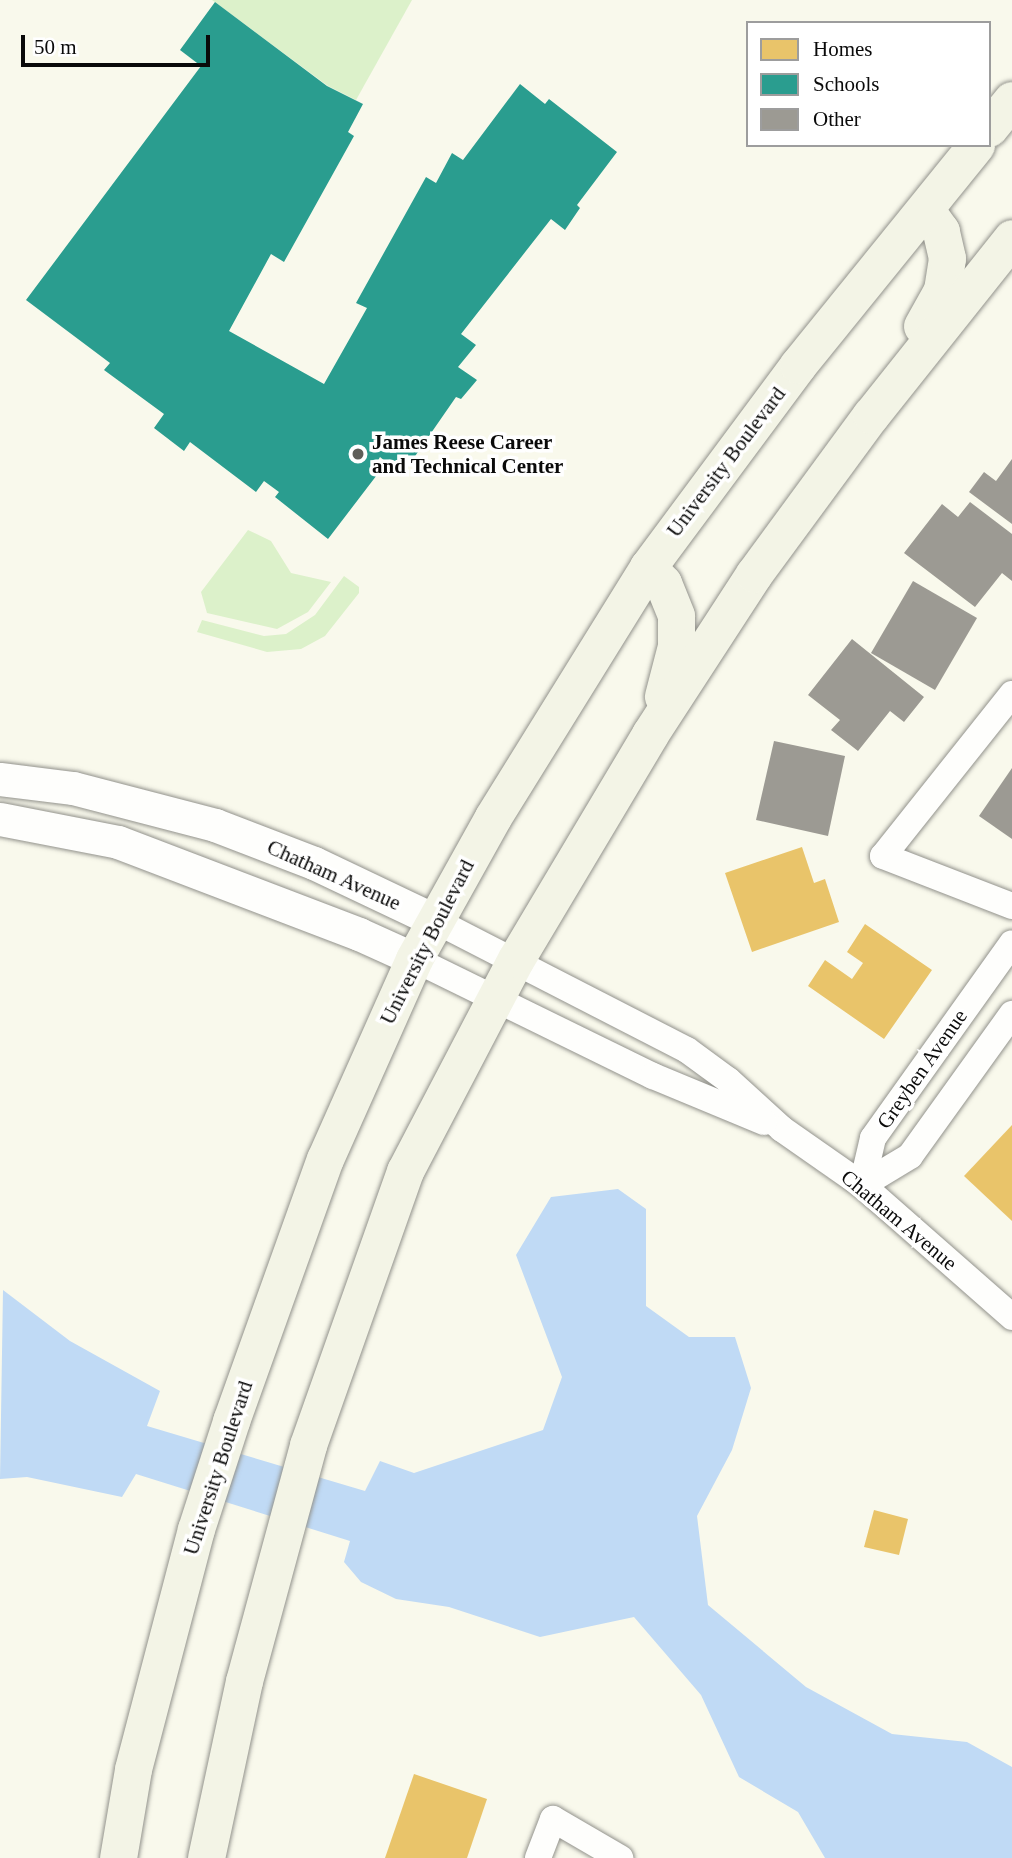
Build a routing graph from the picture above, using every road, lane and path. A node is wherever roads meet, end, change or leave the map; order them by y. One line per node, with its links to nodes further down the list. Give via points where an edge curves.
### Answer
1 (1012, 100): 2 (main road)
2 (991, 126)
3 (974, 147): 4 (main road, University Boulevard)
4 (925, 209): 6 (main road, via 944,240 942,290); 7 (main road, University Boulevard, via 798,365)
5 (1012, 238): 6 (main road)
6 (871, 415): 9 (main road, via 754,574)
7 (648, 567): 9 (main road, via 671,597 677,628 673,664); 13 (main road, University Boulevard)
8 (1012, 694): 12 (street, via 883,856)
9 (650, 734): 15 (main road)
10 (0, 779): 13 (street, Chatham Avenue, via 73,788 202,821 314,863)
11 (0, 819): 16 (street, Chatham Avenue, via 118,842 359,934)
12 (1012, 906)
13 (434, 920): 15 (street, Chatham Avenue); 16 (main road, University Boulevard)
14 (1012, 943): 20 (street, Greyben Avenue, via 873,1138)
15 (516, 959): 17 (main road); 19 (street, Chatham Avenue, via 687,1050)
16 (414, 960): 17 (street, Chatham Avenue); 22 (main road, University Boulevard, via 325,1159 231,1421 196,1529 133,1769)
17 (494, 1000): 19 (street, Chatham Avenue, via 653,1076); 23 (main road, via 405,1171 308,1445 244,1681)
18 (1012, 1014): 20 (street, Greyben Avenue, via 910,1156)
19 (782, 1129): 20 (street, Chatham Avenue)
20 (862, 1185): 21 (street, Chatham Avenue)
21 (1012, 1317)
22 (118, 1858)
23 (206, 1858)
24 (538, 1858): 25 (street, via 553,1819)
25 (620, 1858)

